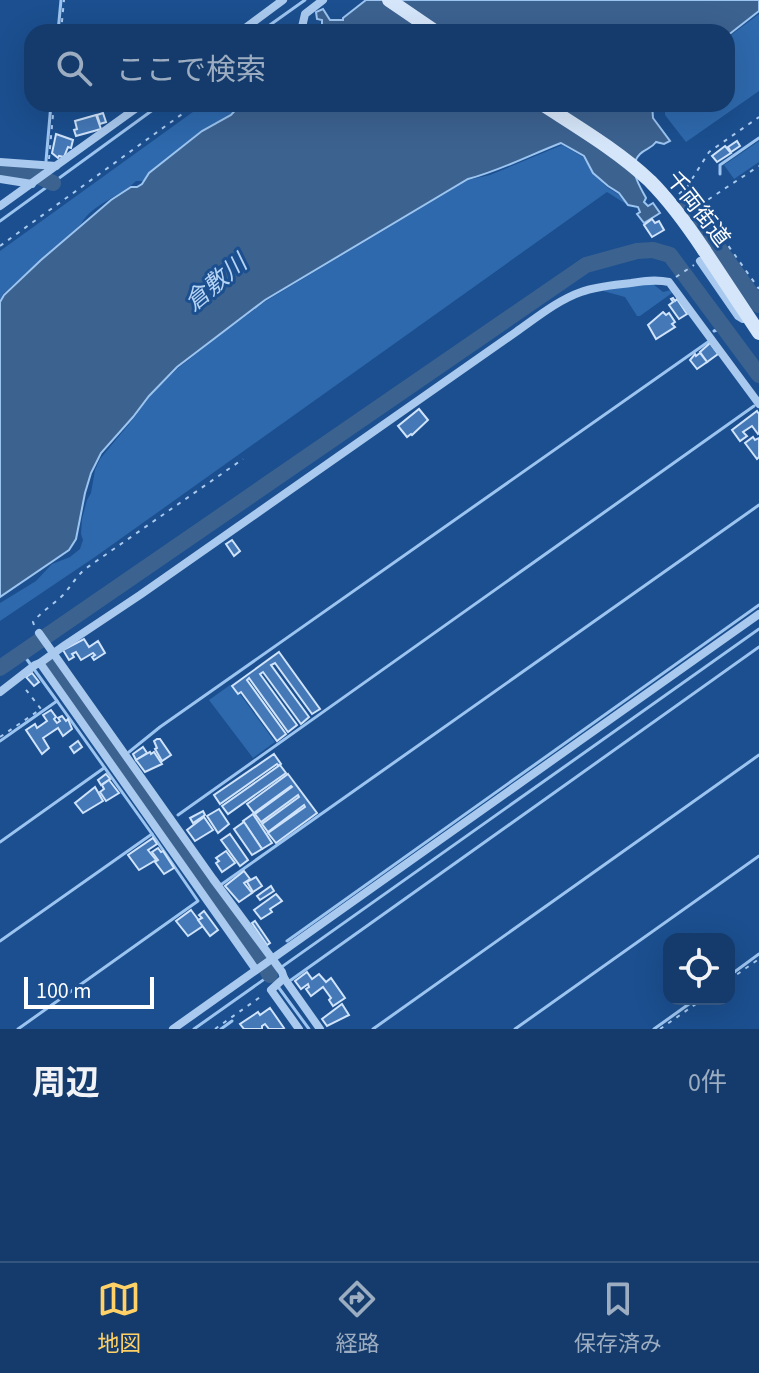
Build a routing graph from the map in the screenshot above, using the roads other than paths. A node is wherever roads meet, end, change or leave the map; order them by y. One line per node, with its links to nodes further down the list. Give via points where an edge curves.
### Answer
1 (283, 0): 4 (street)
2 (323, 0): 5 (street, via 305,14)
3 (389, 0): 6 (street)
4 (251, 24)
5 (303, 24)
6 (424, 24)
7 (131, 112): 10 (street)
8 (554, 112): 14 (street, 千両街道, bridge, via 648,180 677,211 701,258)
9 (0, 162): 10 (street)
10 (51, 169): 12 (street)
11 (0, 179): 12 (street)
12 (35, 182): 13 (street)
13 (0, 206)
14 (759, 333)
15 (759, 404): 18 (street, via 669,282 581,292 140,595)
16 (759, 614): 21 (street)
17 (39, 633): 18 (street)
18 (52, 649): 19 (street); 21 (street)
19 (35, 665): 20 (street); 22 (street)
20 (0, 692)
21 (279, 969): 22 (street); 24 (street, via 271,990); 25 (street)
22 (256, 970): 23 (street)
23 (173, 1029)
24 (299, 1029)
25 (320, 1029)

